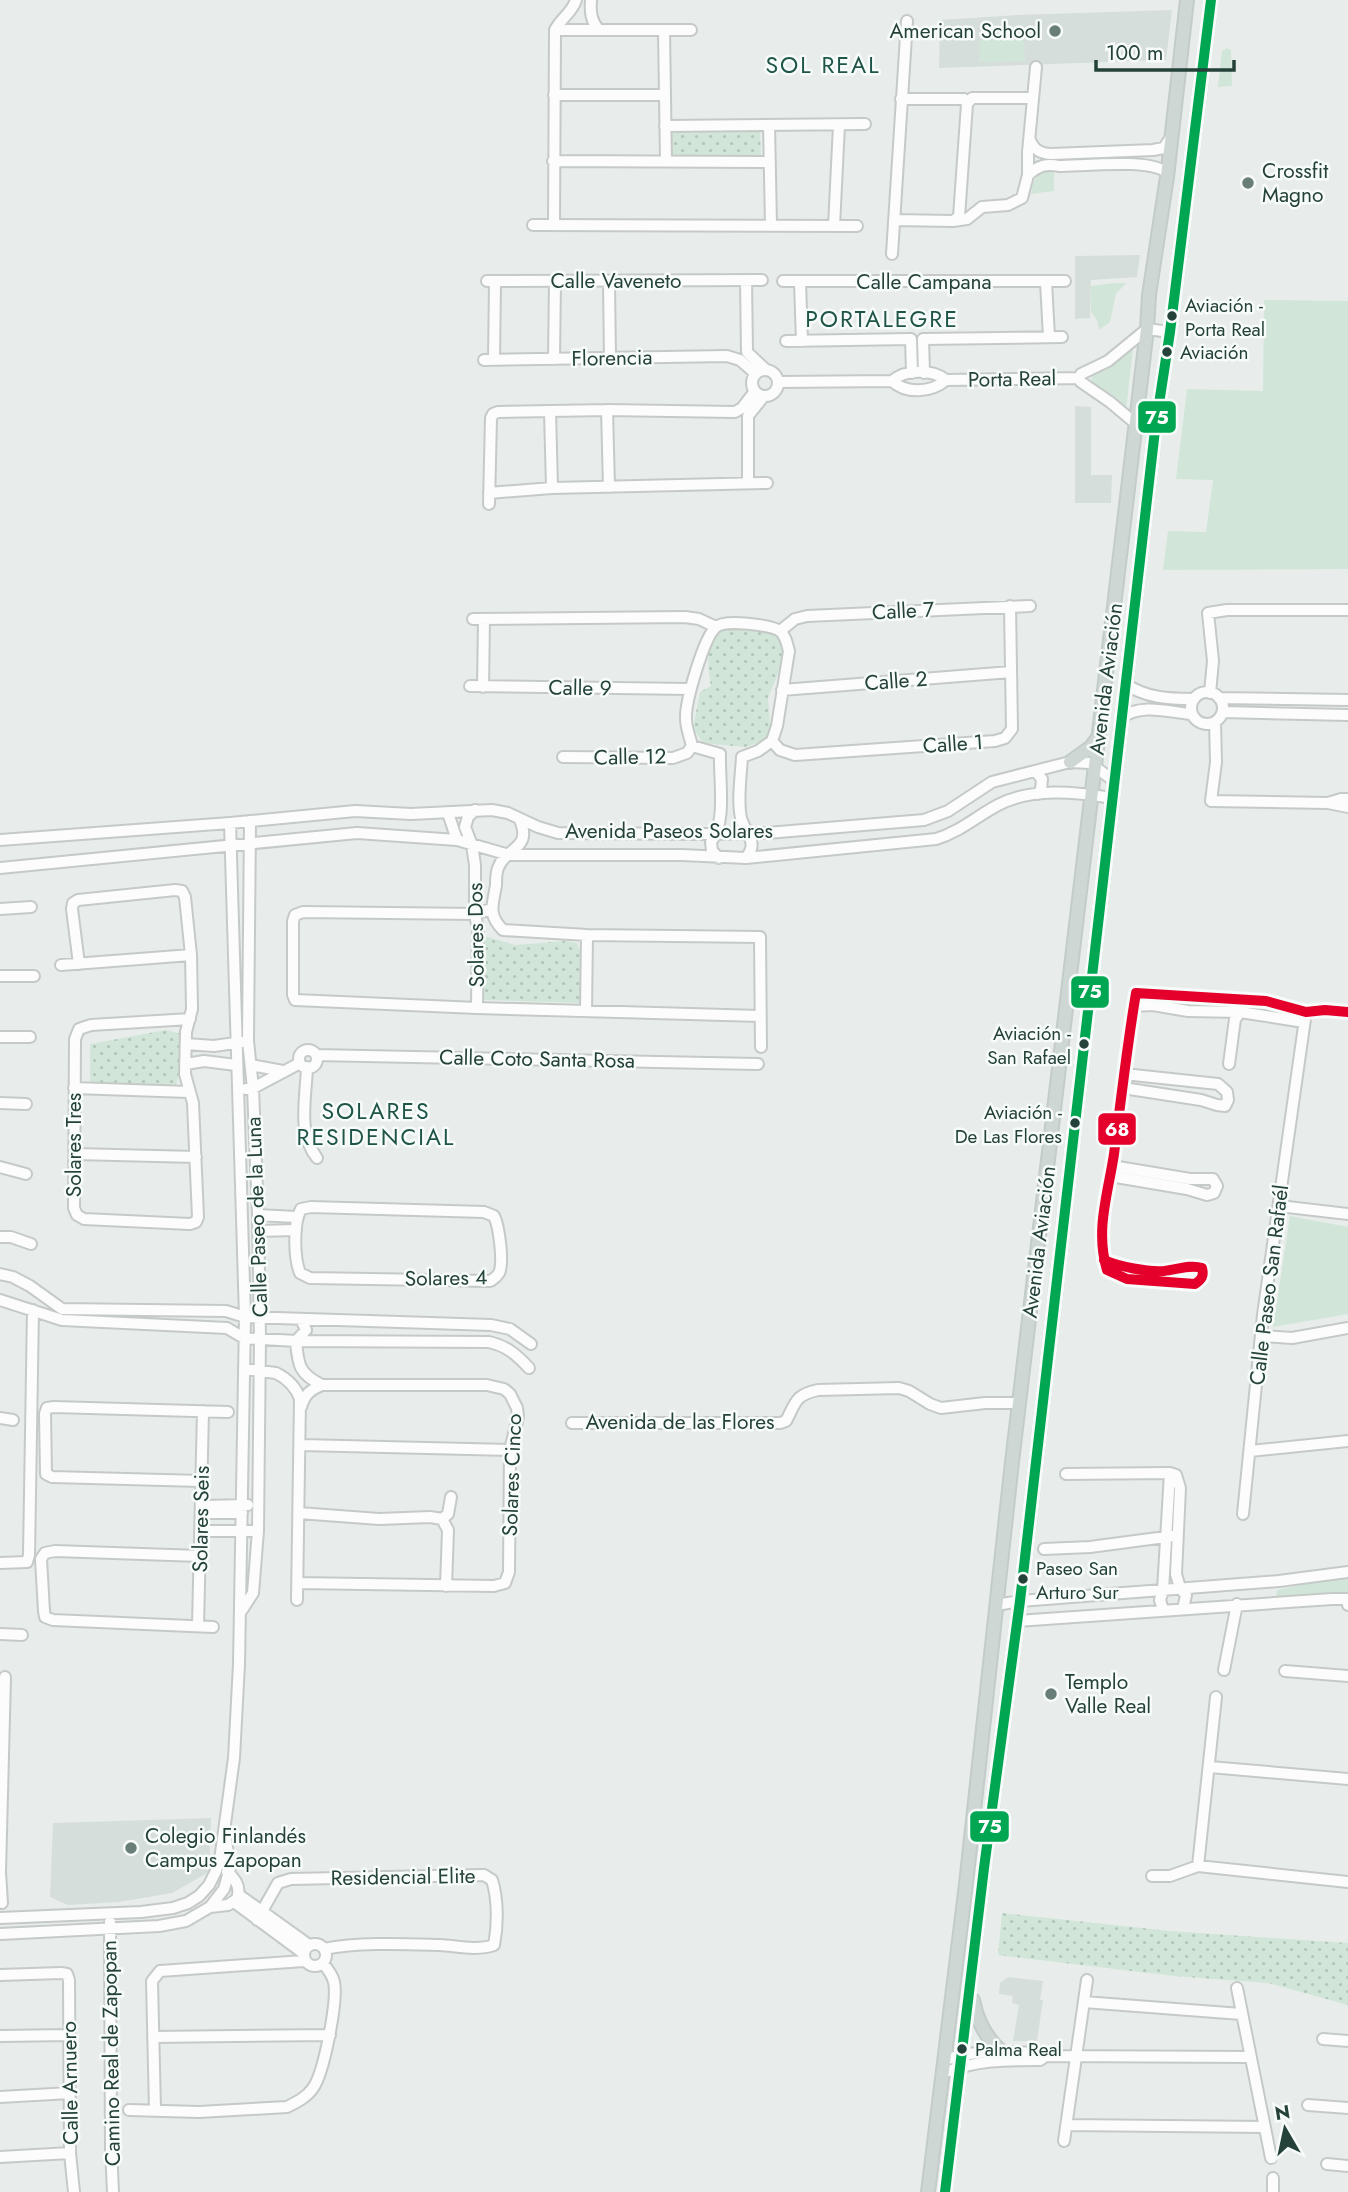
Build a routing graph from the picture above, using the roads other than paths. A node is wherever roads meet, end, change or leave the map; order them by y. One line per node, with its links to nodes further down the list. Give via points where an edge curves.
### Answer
1 (591, 0): 7 (street)
2 (1187, 0): 20 (main road, Avenida Aviación)
3 (1211, 0): 48 (main road, Avenida Aviación)
4 (575, 1): 6 (street)
5 (907, 21): 13 (street)
6 (555, 30): 7 (street); 11 (street)
7 (599, 30): 8 (street)
8 (664, 30): 9 (street); 12 (street)
9 (691, 30)
10 (1036, 67): 14 (street)
11 (554, 95): 12 (street); 23 (street)
12 (665, 95): 19 (street)
13 (902, 96): 15 (street, via 964,99); 32 (street)
14 (1033, 98): 15 (street, via 972,98); 21 (street)
15 (967, 104): 29 (street)
16 (864, 124): 18 (street)
17 (769, 125): 18 (street); 19 (street); 25 (street)
18 (839, 125): 36 (street)
19 (665, 126): 24 (street)
20 (1172, 136): 22 (street, via 1164,148); 27 (main road, Avenida Aviación)
21 (1030, 140): 22 (street, via 1045,154); 28 (street)
22 (1132, 152): 26 (street)
23 (554, 161): 24 (street); 34 (street)
24 (666, 162): 25 (street)
25 (770, 162): 35 (street)
26 (1132, 164): 27 (street, via 1161,167); 28 (street, via 1045,165)
27 (1167, 173): 47 (main road, Avenida Aviación)
28 (1028, 174): 30 (street, via 1022,198 1008,205)
29 (960, 201): 30 (street); 31 (street, via 959,217)
30 (982, 207): 31 (street, via 967,219)
31 (953, 221): 32 (street)
32 (894, 222): 38 (street)
33 (533, 225): 34 (street)
34 (554, 225): 35 (street)
35 (771, 225): 36 (street)
36 (834, 226): 37 (street)
37 (857, 226)
38 (892, 254)
39 (762, 280): 41 (street)
40 (555, 281): 44 (street, Calle Vaveneto); 53 (street); 55 (street, Calle Vaveneto, via 491,281)
41 (746, 281): 44 (street, Calle Vaveneto); 56 (street, via 747,352)
42 (783, 281): 45 (street, Calle Campana)
43 (1065, 281): 46 (street, Calle Campana)
44 (609, 282): 54 (street)
45 (800, 282): 46 (street, Calle Campana); 52 (street)
46 (1046, 282): 49 (street)
47 (1147, 329): 48 (street); 59 (street, Porta Real); 66 (main road, Avenida Aviación)
48 (1170, 332): 75 (main road, Avenida Aviación)
49 (1049, 337): 50 (street); 58 (street, via 923,339)
50 (1062, 337)
51 (786, 341): 52 (street)
52 (802, 341): 57 (street, via 911,339)
53 (554, 359): 54 (street, Florencia); 55 (street, Florencia)
54 (610, 359): 56 (street, Florencia, via 727,356)
55 (489, 360)
56 (761, 372): 62 (street, via 776,376); 63 (street, via 752,379)
57 (912, 373): 58 (street, Porta Real); 61 (street, Porta Real)
58 (925, 373): 60 (street, Porta Real)
59 (1079, 378): 60 (street, Porta Real); 66 (street, Porta Real)
60 (946, 380): 61 (street, Porta Real, via 922,390 903,389)
61 (892, 381): 62 (street, Porta Real)
62 (778, 382): 63 (street, via 771,394)
63 (759, 393): 64 (street, via 735,412); 67 (street, via 748,416)
64 (607, 410): 65 (street); 69 (street)
65 (550, 411): 70 (street); 70 (street, via 493,414 489,499)
66 (1135, 423): 73 (main road, Avenida Aviación)
67 (748, 483): 68 (street); 69 (street)
68 (766, 483)
69 (609, 487): 70 (street)
70 (552, 488)
71 (1010, 606): 72 (street, Calle 7); 77 (street, Calle 7, via 807,616); 78 (street, Calle 1)
72 (1030, 606)
73 (1114, 610): 75 (main road); 92 (main road, Avenida Aviación)
74 (1348, 610): 84 (street, via 1208,613)
75 (1134, 612): 79 (main road, Avenida Aviación)
76 (716, 627): 77 (street, via 746,624); 81 (street, via 685,617 479,619); 82 (street)
77 (780, 631): 83 (street, via 789,651)
78 (1011, 672): 83 (street, Calle 2); 93 (street, Calle 1, via 1012,730 995,741 795,755 780,750)
79 (1126, 684): 85 (street, via 1143,694); 90 (main road, Avenida Aviación)
80 (470, 686): 81 (street, Calle 9)
81 (483, 687): 82 (street, Calle 9)
82 (689, 689): 94 (street, via 685,720)
83 (782, 690): 93 (street)
84 (1214, 695): 85 (street, via 1200,694); 86 (street); 87 (street)
85 (1193, 699): 88 (street)
86 (1348, 700)
87 (1223, 712): 89 (street); 91 (street)
88 (1191, 713): 90 (street, via 1139,709); 91 (street, via 1198,723)
89 (1348, 715)
90 (1122, 718): 99 (main road, Avenida Aviación)
91 (1215, 722): 104 (street, via 1211,801)
92 (1099, 736): 96 (main road); 97 (main road, Avenida Aviación)
93 (772, 741): 111 (street, via 742,757 741,815)
94 (692, 746): 95 (street, Calle 12, via 673,758); 112 (street, via 720,754)
95 (563, 757)
96 (1070, 762): 97 (street, Avenida Paseos Solares); 98 (street, Avenida Paseos Solares)
97 (1096, 765): 99 (street); 101 (main road, Avenida Aviación)
98 (1035, 771): 100 (street, via 1042,779); 111 (street, Avenida Paseos Solares, via 992,782 948,811 923,820)
99 (1114, 781): 102 (main road, Avenida Aviación)
100 (1038, 794): 101 (street, Avenida Paseos Solares); 120 (street, Avenida Paseos Solares, via 1009,800 936,839)
101 (1091, 795): 102 (street, Avenida Paseos Solares); 200 (main road, Avenida Aviación)
102 (1112, 798): 234 (main road, Avenida Aviación)
103 (1348, 799): 104 (street)
104 (1328, 803): 105 (street)
105 (1348, 807)
106 (475, 810): 107 (street, Avenida Paseos Solares); 108 (street, Avenida Paseos Solares); 117 (street, via 465,827)
107 (448, 813): 109 (street, Avenida Paseos Solares, via 355,811); 114 (street)
108 (519, 818): 112 (street, Avenida Paseos Solares, via 558,833); 118 (street, via 523,836)
109 (250, 821): 110 (street, Avenida Paseos Solares); 115 (street, Calle Paseo de la Luna)
110 (230, 823): 113 (street, Avenida Paseos Solares); 116 (street, Calle Paseo de la Luna)
111 (747, 833): 112 (street, Avenida Paseos Solares); 120 (street, via 752,851)
112 (717, 834): 119 (street, via 711,842)
113 (0, 840)
114 (457, 840): 115 (street, Avenida Paseos Solares, via 357,833); 117 (street, Avenida Paseos Solares)
115 (250, 843): 116 (street, Avenida Paseos Solares); 147 (street, Calle Paseo de la Luna)
116 (231, 845): 122 (street, Avenida Paseos Solares); 148 (street, Calle Paseo de la Luna)
117 (472, 845): 118 (street, Avenida Paseos Solares); 121 (street, Solares Dos)
118 (509, 855): 119 (street, Avenida Paseos Solares); 123 (street, Solares Dos)
119 (719, 858): 120 (street, Avenida Paseos Solares)
120 (746, 858)
121 (475, 865): 123 (street); 127 (street, Solares Dos)
122 (0, 868)
123 (497, 869): 126 (street, Solares Dos)
124 (31, 907): 125 (street)
125 (0, 909)
126 (491, 909): 127 (street); 128 (street, Solares Dos, via 503,930)
127 (475, 914): 137 (street, Solares Dos); 137 (street, via 295,915 293,995 301,1002)
128 (587, 935): 138 (street); 142 (street, via 760,937)
129 (191, 956): 130 (street); 130 (street, Solares Tres, via 185,897 175,890 74,903); 144 (street, Solares Tres)
130 (79, 964): 131 (street)
131 (61, 965)
132 (0, 976): 133 (street)
133 (34, 976)
134 (1250, 1000): 135 (street); 136 (street, via 1136,993); 139 (street)
135 (1266, 1001): 141 (street); 143 (street)
136 (1134, 1006): 139 (street); 158 (street)
137 (477, 1008): 138 (street, Solares Dos)
138 (586, 1011): 142 (street, Solares Dos)
139 (1240, 1012): 141 (street); 153 (street)
140 (1348, 1012): 143 (street, via 1325,1010)
141 (1265, 1015): 143 (street)
142 (760, 1016): 150 (street)
143 (1305, 1017): 172 (street, Calle Paseo San Rafaél)
144 (190, 1019): 149 (street, Solares Tres); 159 (street, Solares Tres, via 79,1029)
145 (0, 1037): 146 (street)
146 (30, 1037)
147 (248, 1041): 148 (street); 155 (street, Calle Paseo de la Luna)
148 (235, 1043): 149 (street); 154 (street, Calle Paseo de la Luna)
149 (186, 1044): 152 (street, Solares Tres)
150 (761, 1047)
151 (758, 1063): 156 (street, Calle Coto Santa Rosa, via 316,1055 305,1051 299,1057)
152 (186, 1064): 154 (street); 163 (street, Solares Tres)
153 (1229, 1064)
154 (236, 1065): 162 (street, Calle Paseo de la Luna)
155 (251, 1065): 157 (street); 160 (street, Calle Paseo de la Luna)
156 (304, 1065): 157 (street, Calle Coto Santa Rosa); 168 (street, via 304,1134)
157 (283, 1071): 160 (street, Calle Coto Santa Rosa)
158 (1125, 1074): 161 (street); 161 (street, via 1218,1084 1227,1091 1228,1100 1225,1106)
159 (74, 1088): 163 (street); 166 (street, Solares Tres)
160 (253, 1088): 162 (street, Calle Coto Santa Rosa); 174 (street, Calle Paseo de la Luna)
161 (1123, 1088): 170 (street)
162 (237, 1090): 185 (street, Calle Paseo de la Luna)
163 (190, 1092): 167 (street, Solares Tres)
164 (0, 1103): 165 (street)
165 (26, 1104)
166 (75, 1154): 167 (street); 167 (street, Solares Tres, via 76,1215 190,1224 198,1217)
167 (196, 1157)
168 (317, 1158)
169 (0, 1167): 171 (street)
170 (1111, 1171): 170 (street, via 1207,1195 1217,1185 1213,1179); 180 (street, via 1100,1231)
171 (26, 1174)
172 (1279, 1206): 173 (street); 190 (street, Calle Paseo San Rafaél)
173 (1348, 1214)
174 (258, 1215): 175 (street, Solares 4); 177 (street, Calle Paseo de la Luna)
175 (296, 1217): 176 (street, Solares 4); 176 (street, Solares 4, via 301,1209 311,1207 484,1212 494,1216 498,1225 501,1270 490,1281 310,1278 300,1273 297,1265)
176 (296, 1230): 177 (street)
177 (258, 1231): 186 (street, Calle Paseo de la Luna)
178 (0, 1237): 179 (street)
179 (31, 1244)
180 (1104, 1260): 180 (street, via 1107,1270 1127,1279 1195,1284 1204,1274 1196,1266 1160,1271)
181 (0, 1273): 184 (street, via 22,1282)
182 (0, 1300): 183 (street)
183 (33, 1310): 184 (street); 224 (street, via 29,1555 27,1562)
184 (62, 1315): 185 (street, via 226,1311); 191 (street, via 227,1328)
185 (245, 1317): 186 (street); 191 (street, Calle Paseo de la Luna)
186 (260, 1317): 187 (street); 192 (street, Calle Paseo de la Luna)
187 (301, 1319): 188 (street); 193 (street, via 306,1330)
188 (444, 1324): 194 (street); 195 (street, via 500,1326)
189 (1348, 1328): 190 (street, via 1293,1338)
190 (1261, 1336): 210 (street, Calle Paseo San Rafaél)
191 (244, 1338): 192 (street); 197 (street, Calle Paseo de la Luna)
192 (260, 1339): 193 (street); 198 (street, Calle Paseo de la Luna)
193 (296, 1341): 194 (street); 199 (street, via 303,1373)
194 (442, 1342): 196 (street, via 502,1345)
195 (531, 1344)
196 (529, 1368)
197 (244, 1370): 198 (street); 218 (street, Calle Paseo de la Luna)
198 (259, 1371): 201 (street, via 276,1373 296,1388); 214 (street, Calle Paseo de la Luna)
199 (322, 1385): 201 (street, via 305,1396); 209 (street, Solares Cinco, via 487,1385 504,1389 514,1401 518,1417)
200 (1019, 1403): 206 (street, Avenida de las Flores, via 941,1408 899,1388 818,1390 798,1398 786,1421 780,1423); 236 (main road, Avenida Aviación)
201 (301, 1407): 208 (street)
202 (203, 1411): 203 (street); 212 (street, Solares Seis); 212 (street, via 54,1407 47,1408 45,1414 46,1474 52,1477)
203 (228, 1412)
204 (0, 1419): 205 (street)
205 (13, 1420)
206 (572, 1423)
207 (1348, 1441): 210 (street)
208 (301, 1445): 209 (street); 215 (street)
209 (510, 1450): 228 (street, Solares Cinco, via 508,1579 494,1586)
210 (1250, 1451): 216 (street, Calle Paseo San Rafaél)
211 (1066, 1475): 221 (street, via 1176,1475 1181,1488)
212 (201, 1481): 217 (street, Solares Seis)
213 (451, 1497): 219 (street, via 448,1514)
214 (258, 1506): 218 (street); 220 (street, Calle Paseo de la Luna)
215 (299, 1513): 219 (street); 227 (street)
216 (1243, 1514)
217 (201, 1519): 218 (street); 218 (street); 223 (street, Solares Seis)
218 (242, 1519): 220 (street); 240 (street, Calle Paseo de la Luna)
219 (442, 1519): 228 (street, via 447,1530)
220 (258, 1531): 240 (street, Calle Paseo de la Luna, via 253,1593)
221 (1172, 1536): 222 (street); 229 (street); 230 (street)
222 (1044, 1549)
223 (200, 1556): 244 (street, Solares Seis); 244 (street, via 55,1551 41,1559 45,1617)
224 (0, 1563)
225 (1348, 1572): 226 (street)
226 (1279, 1581): 229 (street); 235 (street, via 1270,1588)
227 (298, 1583): 228 (street, Solares Cinco); 233 (street)
228 (446, 1586)
229 (1180, 1588): 230 (street); 239 (street, via 1186,1595)
230 (1163, 1590): 231 (street); 241 (street)
231 (1075, 1596): 234 (street); 242 (street)
232 (1348, 1599): 235 (street); 238 (street)
233 (298, 1600)
234 (1020, 1601): 236 (street); 243 (main road, Avenida Aviación)
235 (1270, 1603): 237 (street)
236 (996, 1605): 292 (main road, Avenida Aviación)
237 (1237, 1605): 239 (street); 248 (street)
238 (1348, 1605)
239 (1183, 1609): 241 (street)
240 (242, 1610): 258 (street, Calle Paseo de la Luna)
241 (1163, 1610): 242 (street)
242 (1077, 1616): 243 (street)
243 (1017, 1621): 278 (main road, Avenida Aviación)
244 (198, 1626): 245 (street)
245 (213, 1627)
246 (0, 1634): 247 (street)
247 (22, 1635)
248 (1224, 1670)
249 (1285, 1671): 251 (street)
250 (5, 1676): 252 (street)
251 (1348, 1676)
252 (2, 1696): 254 (street)
253 (1216, 1697): 255 (street)
254 (2, 1760): 257 (street)
255 (1210, 1767): 256 (street); 259 (street)
256 (1348, 1779)
257 (1, 1816): 261 (street)
258 (225, 1830): 260 (street, Calle Paseo de la Luna); 262 (street, Calle Paseo de la Luna)
259 (1198, 1866): 263 (street); 264 (street)
260 (216, 1871): 262 (street); 268 (street, Calle Paseo de la Luna, via 209,1885 188,1903 156,1911)
261 (0, 1872): 266 (street)
262 (229, 1873): 265 (street, via 239,1888); 267 (street)
263 (1152, 1876)
264 (1348, 1882)
265 (236, 1898): 267 (street, via 224,1906); 269 (street)
266 (2, 1903)
267 (210, 1907): 271 (street, via 172,1925)
268 (110, 1913): 270 (street, Calle Paseo de la Luna); 271 (street, Camino Real de Zapopan)
269 (259, 1916): 273 (street, Residencial Elite, via 278,1883 291,1879 484,1875 496,1890 494,1945); 274 (street)
270 (1, 1918): 272 (street)
271 (110, 1929): 272 (street); 309 (street, Camino Real de Zapopan)
272 (1, 1934)
273 (324, 1949): 274 (street, via 317,1944); 275 (street)
274 (305, 1953): 275 (street, via 311,1966); 285 (street, via 160,1971 152,1981)
275 (323, 1964): 283 (street, via 334,1986)
276 (0, 1975): 282 (street, Calle Arnuero, via 67,1974)
277 (1087, 1980): 280 (street)
278 (971, 1987): 288 (main road, via 975,2012); 291 (main road, Avenida Aviación)
279 (1237, 1988): 281 (street)
280 (1084, 2002): 281 (street); 289 (street)
281 (1241, 2014): 290 (street)
282 (69, 2035): 284 (street); 293 (street, Calle Arnuero)
283 (330, 2035): 285 (street); 298 (street, via 314,2087 287,2107)
284 (0, 2036)
285 (153, 2037): 298 (street)
286 (1323, 2039): 287 (street)
287 (1348, 2041)
288 (1001, 2056): 289 (street); 291 (street)
289 (1075, 2056): 290 (street); 299 (street)
290 (1250, 2057): 300 (street)
291 (962, 2060): 292 (street); 311 (main road, Avenida Aviación)
292 (944, 2067): 310 (main road, Avenida Aviación)
293 (70, 2094): 294 (street); 302 (street, Calle Arnuero)
294 (0, 2097)
295 (1308, 2105): 296 (street)
296 (1348, 2108)
297 (129, 2110): 298 (street)
298 (155, 2110)
299 (1067, 2125): 300 (street); 301 (street)
300 (1265, 2127): 304 (street)
301 (1064, 2141)
302 (70, 2153): 303 (street); 308 (street, Calle Arnuero)
303 (0, 2157)
304 (1271, 2158)
305 (1327, 2164): 306 (street)
306 (1348, 2166)
307 (1273, 2178): 312 (street)
308 (74, 2192)
309 (113, 2192)
310 (928, 2192)
311 (945, 2192)
312 (1273, 2192)

